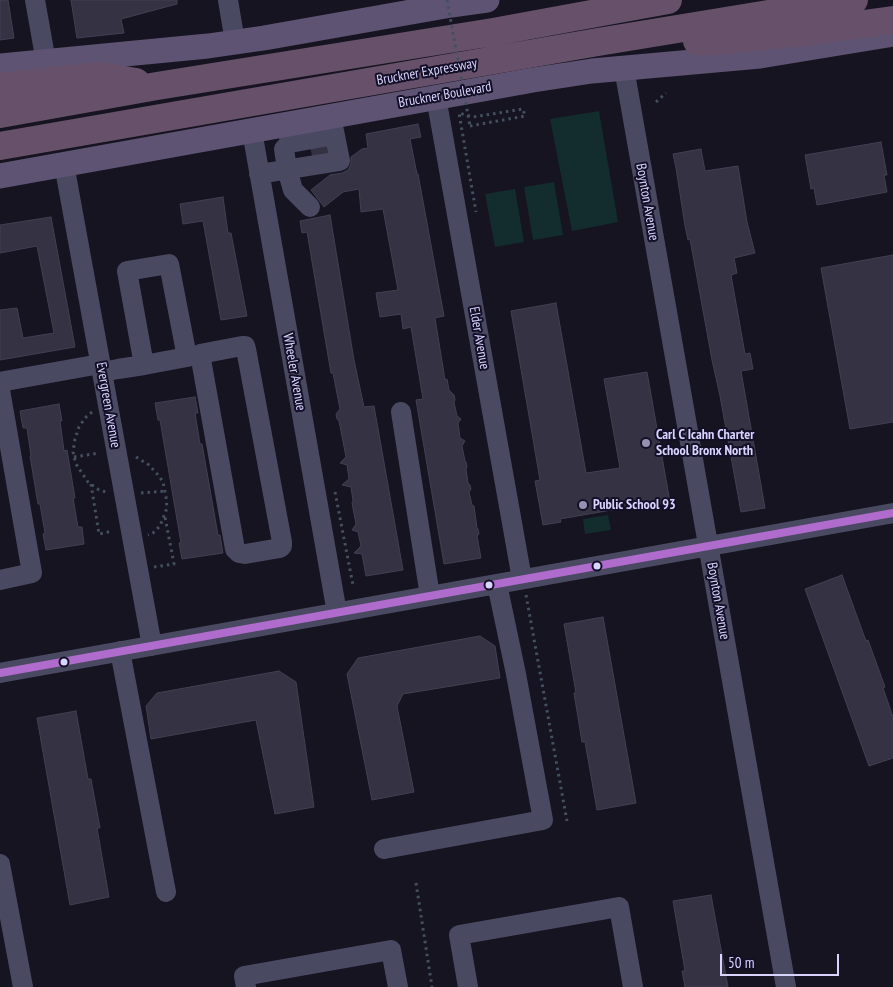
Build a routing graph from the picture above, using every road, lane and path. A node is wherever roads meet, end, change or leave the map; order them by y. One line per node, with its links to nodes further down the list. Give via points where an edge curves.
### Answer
1 (35, 0): 12 (street)
2 (228, 0): 10 (street)
3 (447, 0): 20 (path, bridge, via 470,126 525,116 523,109 473,117)
4 (487, 0): 7 (main road)
5 (668, 0): 15 (highway, Bruckner Expressway, via 493,32)
6 (854, 0): 11 (highway, Bruckner Expressway)
7 (418, 5): 10 (main road)
8 (893, 20): 11 (highway, via 715,41)
9 (893, 34): 14 (main road, Bruckner Boulevard, via 760,56)
10 (235, 42): 12 (main road)
11 (598, 42): 23 (highway, Bruckner Expressway)
12 (46, 62): 13 (main road)
13 (0, 66)
14 (624, 68): 18 (main road, Bruckner Boulevard); 47 (street, Boynton Avenue)
15 (157, 86): 16 (highway, via 100,76); 21 (highway, Bruckner Expressway)
16 (0, 87)
17 (666, 94): 19 (path)
18 (436, 97): 24 (main road, Bruckner Boulevard); 49 (street, Elder Avenue)
19 (656, 102)
20 (459, 113)
21 (0, 114)
22 (252, 130): 24 (main road, Bruckner Boulevard); 25 (main road, Bruckner Boulevard); 26 (street, Wheeler Avenue)
23 (0, 146)
24 (310, 146): 26 (street); 28 (street, via 293,190)
25 (64, 164): 27 (main road, Bruckner Boulevard); 31 (street, Evergreen Avenue)
26 (260, 174): 53 (street, Wheeler Avenue)
27 (0, 176)
28 (310, 207)
29 (194, 356): 29 (street, via 235,549 245,554 280,548 282,542 245,346); 30 (street); 30 (street, via 169,264 127,271)
30 (144, 365): 31 (street)
31 (101, 368): 32 (street); 54 (street, Evergreen Avenue)
32 (0, 382)
33 (0, 390): 50 (street, via 32,574)
34 (92, 412): 38 (path, via 79,427)
35 (401, 412): 52 (street)
36 (100, 453): 38 (path)
37 (133, 455): 40 (path, via 160,476)
38 (74, 457): 39 (path)
39 (90, 484): 41 (path); 45 (path, via 99,534)
40 (165, 491): 42 (path); 44 (path, via 167,508)
41 (106, 492)
42 (140, 493)
43 (893, 513): 47 (street)
44 (164, 516): 46 (path, via 160,526); 48 (path, via 174,564)
45 (113, 531)
46 (148, 536)
47 (709, 546): 49 (street); 68 (street, Boynton Avenue)
48 (154, 567)
49 (522, 579): 51 (street); 57 (path)
50 (0, 580)
51 (497, 584): 52 (street); 58 (street, via 543,820)
52 (430, 596): 53 (street)
53 (336, 613): 54 (street)
54 (152, 646): 55 (street)
55 (120, 651): 56 (street); 61 (street)
56 (0, 673)
57 (567, 821)
58 (384, 849)
59 (0, 864): 62 (street)
60 (416, 883): 65 (path)
61 (166, 892)
62 (24, 987)
63 (246, 987): 64 (street, via 244,976 391,950)
64 (398, 987)
65 (432, 987)
66 (468, 987): 67 (street, via 459,935 619,907)
67 (633, 987)
68 (786, 987)

